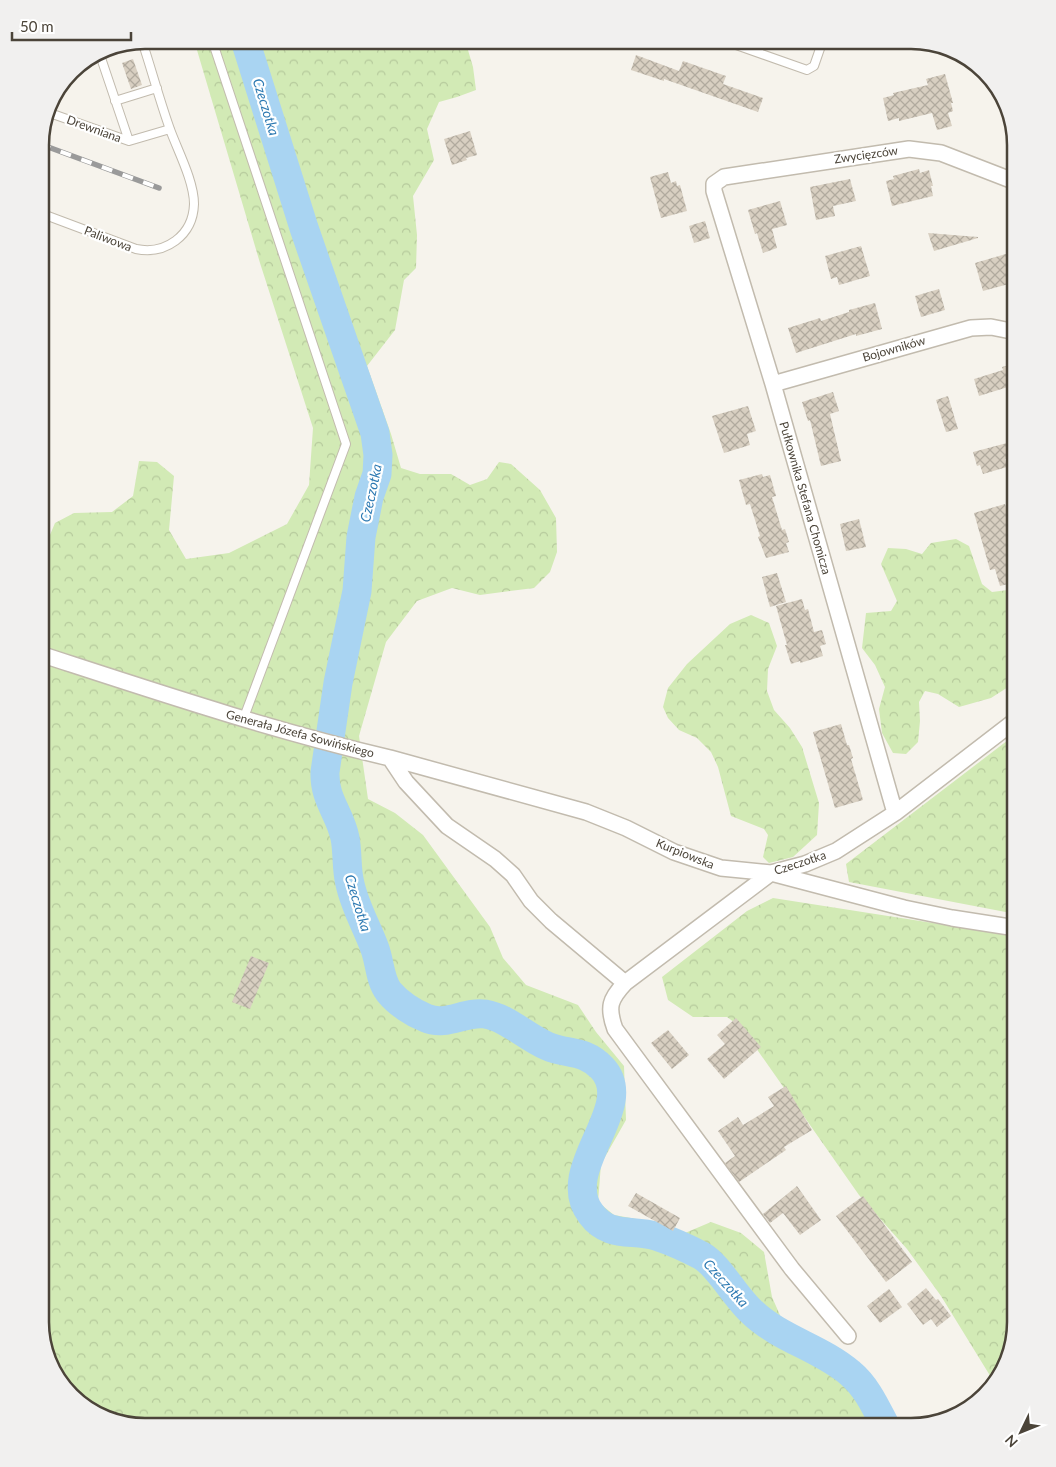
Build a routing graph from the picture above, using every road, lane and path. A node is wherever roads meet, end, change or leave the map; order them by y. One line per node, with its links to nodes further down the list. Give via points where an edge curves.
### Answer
1 (145, 49): 6 (lane, Paliwowa)
2 (215, 49): 17 (lane, via 346,444)
3 (748, 49): 4 (lane, via 807,70 814,66)
4 (820, 49)
5 (101, 60): 7 (lane)
6 (157, 88): 7 (lane); 9 (lane, Paliwowa)
7 (115, 101): 10 (lane)
8 (54, 114): 10 (lane, Drewniana)
9 (170, 129): 10 (lane, Drewniana); 13 (lane, Paliwowa, via 192,190 194,205 188,226 166,248 136,249)
10 (129, 142)
11 (1007, 179): 12 (street, Zwycięzców, via 941,153 908,149 724,177)
12 (714, 184): 15 (street, Pułkownika Stefana Chomicza)
13 (49, 216)
14 (1007, 330): 15 (street, Bojowników, via 971,328)
15 (772, 384): 20 (street, Pułkownika Stefana Chomicza)
16 (49, 657): 17 (street, Generała Józefa Sowińskiego)
17 (243, 720): 19 (street, Generała Józefa Sowińskiego)
18 (1007, 727): 20 (street, Czeczotka)
19 (390, 758): 21 (street, Kurpiowska, via 586,812 674,852 721,868); 23 (street, Generała Józefa Sowińskiego, via 406,782 447,826 513,875 531,901 551,921)
20 (895, 813): 21 (street, Czeczotka, via 836,851)
21 (771, 873): 22 (street, Kurpiowska, via 904,908); 23 (street, Czeczotka)
22 (1007, 927)
23 (626, 983): 24 (street, Czeczotka, via 613,996 611,1019 615,1029 792,1269)
24 (848, 1336)

